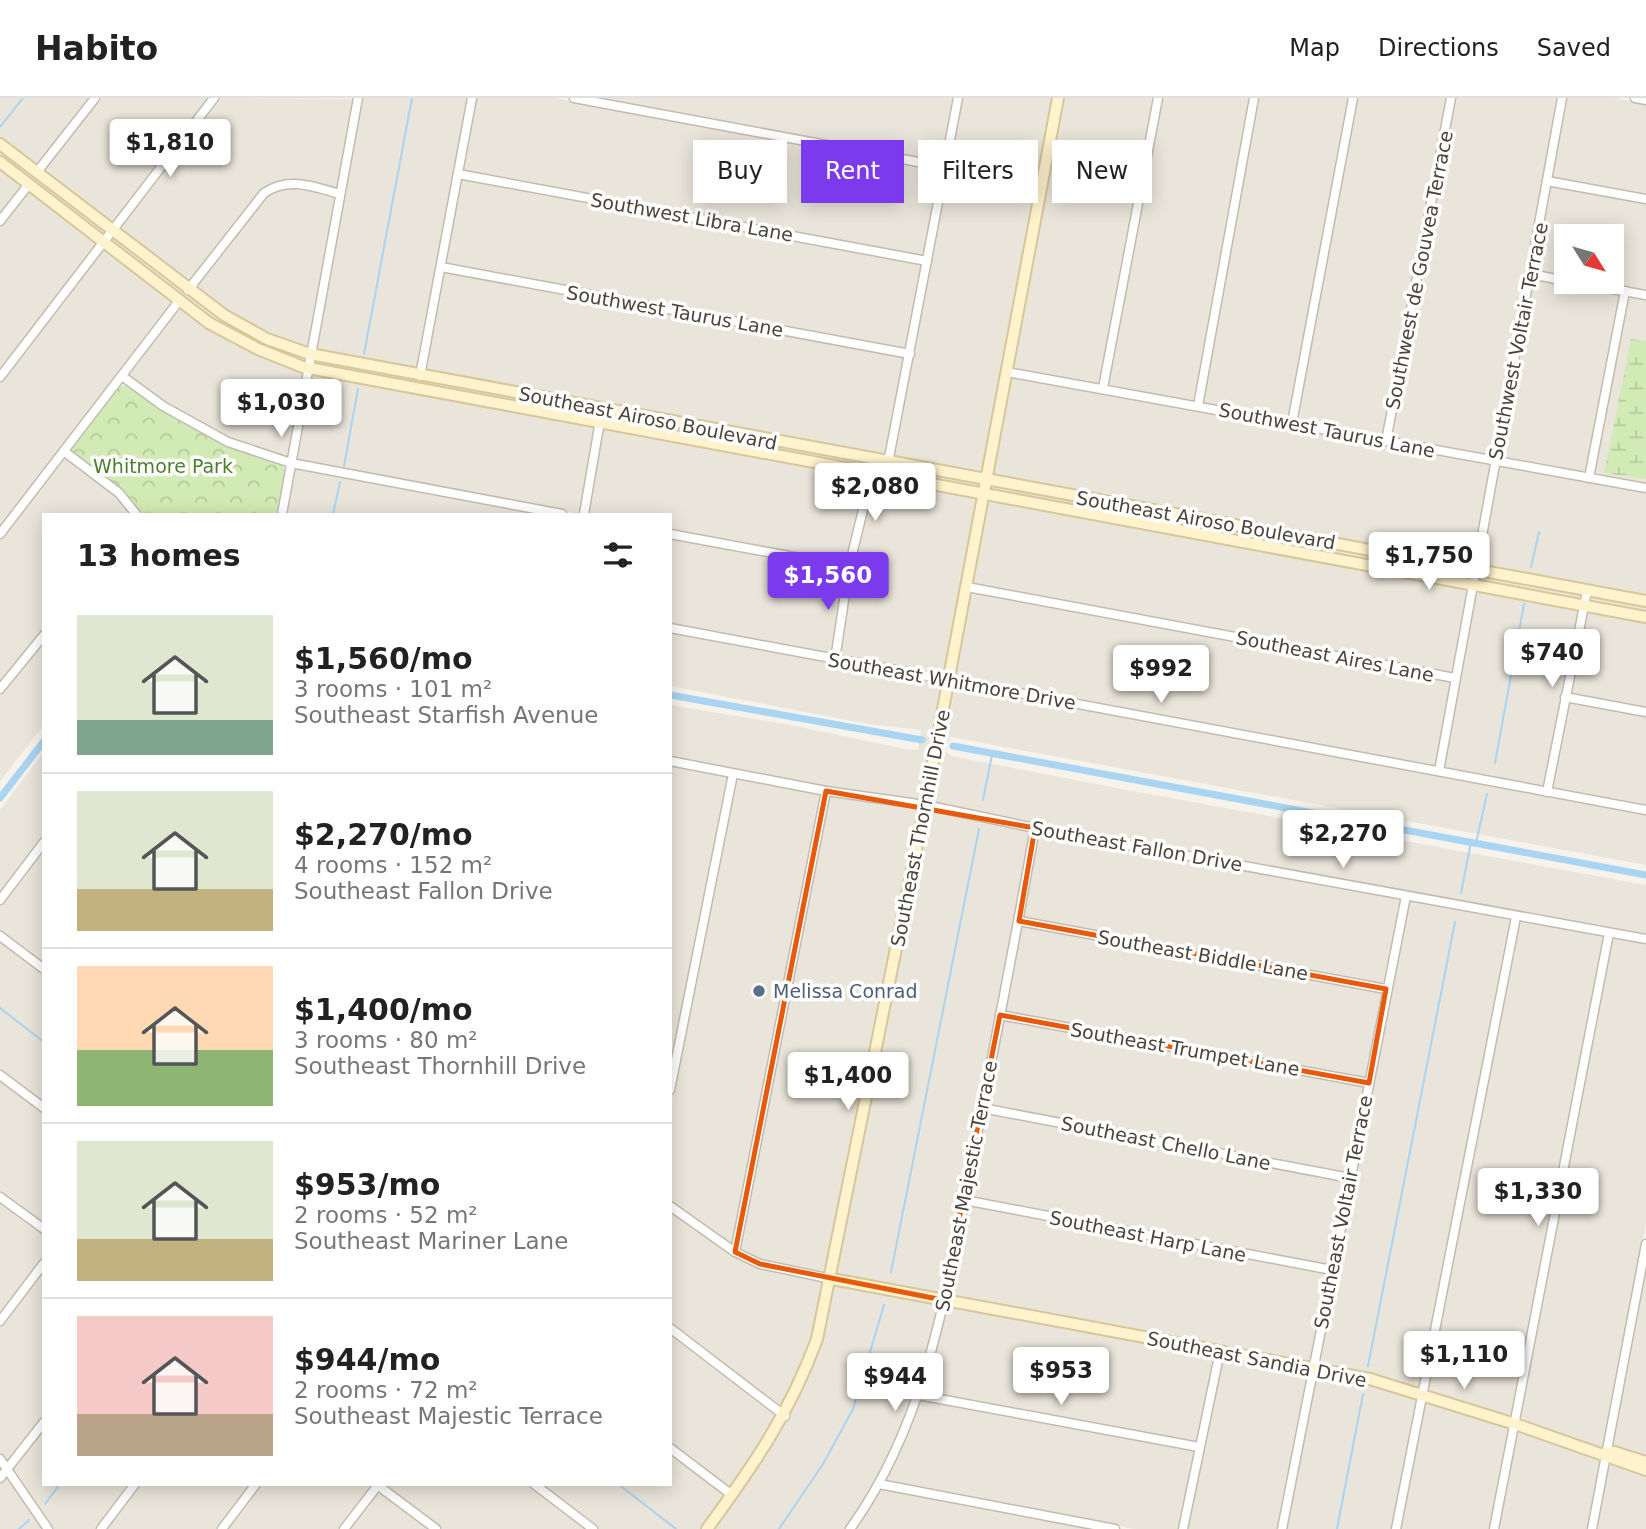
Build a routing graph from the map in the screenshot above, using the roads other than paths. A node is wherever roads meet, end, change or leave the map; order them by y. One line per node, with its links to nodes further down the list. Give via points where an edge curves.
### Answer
1 (95, 98): 19 (street)
2 (214, 98): 27 (street)
3 (358, 98): 23 (street)
4 (472, 98): 20 (street)
5 (574, 98): 18 (street)
6 (958, 98): 15 (street)
7 (1058, 98): 40 (main road, Southeast Thornhill Drive)
8 (1158, 98): 45 (street)
9 (1254, 98): 47 (street)
10 (1353, 98): 49 (street)
11 (1451, 98): 51 (street, Southwest de Gouvea Terrace)
12 (1562, 98): 21 (street, Southwest Voltair Terrace)
13 (1635, 98): 14 (street)
14 (1646, 100)
15 (950, 140)
16 (0, 144): 19 (main road, Southeast Airoso Boulevard)
17 (0, 162): 22 (main road, Southeast Airoso Boulevard)
18 (918, 162)
19 (37, 172): 27 (main road, Southeast Airoso Boulevard)
20 (458, 174): 29 (street, Southwest Libra Lane); 30 (street)
21 (1548, 181): 24 (street); 31 (street, Southwest Voltair Terrace)
22 (29, 184): 26 (street); 28 (main road, Southeast Airoso Boulevard)
23 (340, 194): 33 (street, via 294,183 275,186 264,193); 37 (street)
24 (1646, 199)
25 (938, 203): 29 (street)
26 (0, 221)
27 (112, 231): 28 (street); 33 (main road, Southeast Airoso Boulevard)
28 (104, 242): 36 (main road, Southeast Airoso Boulevard); 43 (street)
29 (927, 261): 38 (street)
30 (440, 268): 38 (street, Southwest Taurus Lane); 42 (street)
31 (1531, 274): 32 (street); 53 (street, Southwest Voltair Terrace)
32 (1554, 279)
33 (188, 290): 37 (main road, Southeast Airoso Boulevard, via 242,326)
34 (1625, 291): 35 (street); 57 (street)
35 (1646, 295)
36 (179, 301): 39 (main road, Southeast Airoso Boulevard, via 234,337 283,361); 41 (street)
37 (310, 354): 39 (street); 42 (main road, Southeast Airoso Boulevard)
38 (910, 354): 55 (street)
39 (308, 367): 46 (main road, Southeast Airoso Boulevard); 54 (street)
40 (1007, 372): 45 (street, Southwest Taurus Lane); 58 (main road, Southeast Thornhill Drive)
41 (122, 376): 52 (street); 54 (street, via 163,406 228,442)
42 (420, 376): 44 (main road, Southeast Airoso Boulevard)
43 (0, 377)
44 (466, 384): 46 (main road); 48 (main road, Southeast Airoso Boulevard)
45 (1103, 388): 47 (street, Southwest Taurus Lane)
46 (464, 399): 50 (main road, Southeast Airoso Boulevard)
47 (1198, 406): 49 (street, Southwest Taurus Lane)
48 (602, 410): 50 (street); 55 (main road, Southeast Airoso Boulevard)
49 (1292, 423): 51 (street, Southwest Taurus Lane)
50 (600, 424): 56 (main road, Southeast Airoso Boulevard); 64 (street)
51 (1386, 441): 53 (street, Southwest Taurus Lane)
52 (65, 452): 61 (street, via 119,494); 65 (street)
53 (1496, 462): 57 (street, Southwest Taurus Lane); 68 (street, Southwest Voltair Terrace)
54 (291, 463): 62 (street); 63 (street)
55 (888, 463): 58 (main road, Southeast Airoso Boulevard)
56 (873, 473): 60 (main road, Southeast Airoso Boulevard); 67 (street)
57 (1589, 478): 59 (street, Southwest Taurus Lane)
58 (986, 481): 60 (main road, Southeast Thornhill Drive); 68 (main road, Southeast Airoso Boulevard)
59 (1646, 488)
60 (984, 495): 69 (main road, Southeast Airoso Boulevard); 70 (main road, Southeast Thornhill Drive)
61 (135, 513)
62 (282, 513)
63 (557, 513)
64 (584, 513)
65 (0, 534)
66 (672, 534): 67 (street)
67 (849, 567): 77 (street)
68 (1476, 568): 69 (street, Southwest Voltair Terrace); 71 (main road, Southeast Airoso Boulevard)
69 (1474, 584): 73 (main road, Southeast Airoso Boulevard); 78 (street)
70 (967, 587): 78 (street, Southeast Aires Lane); 79 (main road, Southeast Thornhill Drive)
71 (1587, 590): 72 (main road, Southeast Airoso Boulevard); 73 (street)
72 (1646, 601)
73 (1584, 606): 74 (main road, Southeast Airoso Boulevard); 81 (street)
74 (1646, 617)
75 (672, 628): 77 (street, Southeast Whitmore Drive)
76 (42, 637): 80 (street)
77 (835, 660): 79 (street, Southeast Whitmore Drive)
78 (1455, 678): 84 (street)
79 (949, 681): 84 (street, Southeast Whitmore Drive); 88 (main road, Southeast Thornhill Drive)
80 (0, 689)
81 (1565, 697): 82 (street); 87 (street)
82 (1646, 712)
83 (672, 761): 85 (street, Southeast Fallon Drive)
84 (1439, 771): 87 (street, Southeast Whitmore Drive)
85 (733, 774): 86 (street, Southeast Fallon Drive); 103 (street)
86 (827, 791): 88 (street, Southeast Fallon Drive); 113 (street)
87 (1547, 792): 89 (street, Southeast Whitmore Drive)
88 (925, 805): 90 (street, Southeast Fallon Drive); 116 (main road, Southeast Thornhill Drive)
89 (1646, 810)
90 (1035, 828): 92 (street, Southeast Fallon Drive); 95 (street, Southeast Majestic Terrace)
91 (42, 845): 93 (street)
92 (1406, 896): 94 (street, Southeast Fallon Drive); 100 (street, Southeast Voltair Terrace)
93 (0, 900)
94 (1516, 917): 96 (street, Southeast Fallon Drive); 122 (street)
95 (1019, 921): 100 (street, Southeast Biddle Lane); 101 (street, Southeast Majestic Terrace)
96 (1609, 933): 98 (street, Southeast Fallon Drive); 125 (street)
97 (0, 936): 99 (street)
98 (1646, 939)
99 (42, 968)
100 (1387, 989): 104 (street, Southeast Voltair Terrace)
101 (1000, 1015): 104 (street, Southeast Trumpet Lane); 106 (street, Southeast Majestic Terrace)
102 (0, 1075): 105 (street)
103 (672, 1080)
104 (1369, 1083): 107 (street, Southeast Voltair Terrace)
105 (42, 1106)
106 (982, 1108): 107 (street, Southeast Chello Lane); 109 (street, Southeast Majestic Terrace)
107 (1350, 1178): 115 (street, Southeast Voltair Terrace)
108 (0, 1197): 111 (street)
109 (964, 1200): 115 (street, Southeast Harp Lane); 117 (street, Southeast Majestic Terrace)
110 (672, 1207): 113 (street, Southeast Sandia Drive)
111 (42, 1228)
112 (1646, 1244): 129 (street)
113 (735, 1252): 116 (street, Southeast Sandia Drive, via 760,1264)
114 (42, 1266): 118 (street)
115 (1332, 1270): 121 (street, Southeast Voltair Terrace)
116 (832, 1279): 117 (main road, Southeast Sandia Drive); 124 (main road, Southeast Thornhill Drive, via 817,1339)
117 (943, 1300): 120 (main road, Southeast Sandia Drive); 123 (street, Southeast Majestic Terrace)
118 (0, 1321)
119 (672, 1330): 124 (street)
120 (1220, 1351): 121 (main road, Southeast Sandia Drive); 127 (street)
121 (1313, 1366): 122 (main road, Southeast Sandia Drive); 152 (street, Southeast Voltair Terrace)
122 (1423, 1394): 125 (main road, Southeast Sandia Drive); 153 (street)
123 (918, 1395): 127 (street); 135 (street, Southeast Majestic Terrace)
124 (785, 1416): 141 (main road, Southeast Thornhill Drive)
125 (1515, 1424): 129 (main road, Southeast Sandia Drive); 154 (street)
126 (42, 1425): 132 (street)
127 (1199, 1447): 151 (street)
128 (672, 1450): 141 (street)
129 (1605, 1454): 131 (main road, Southeast Sandia Drive, via 1614,1452); 133 (main road, Southeast Sandia Drive); 155 (street)
130 (0, 1459): 132 (street)
131 (1646, 1462)
132 (7, 1470): 134 (street); 142 (street)
133 (1646, 1470)
134 (0, 1478)
135 (879, 1483): 149 (street, Southeast Majestic Terrace); 150 (street)
136 (133, 1486): 143 (street)
137 (254, 1486): 144 (street)
138 (376, 1486): 145 (street)
139 (380, 1486): 146 (street)
140 (537, 1486): 147 (street)
141 (732, 1495): 148 (main road, Southeast Thornhill Drive)
142 (48, 1529)
143 (101, 1529)
144 (222, 1529)
145 (344, 1529)
146 (436, 1529)
147 (593, 1529)
148 (707, 1529)
149 (850, 1529)
150 (1115, 1529)
151 (1183, 1529)
152 (1282, 1529)
153 (1396, 1529)
154 (1494, 1529)
155 (1592, 1529)

